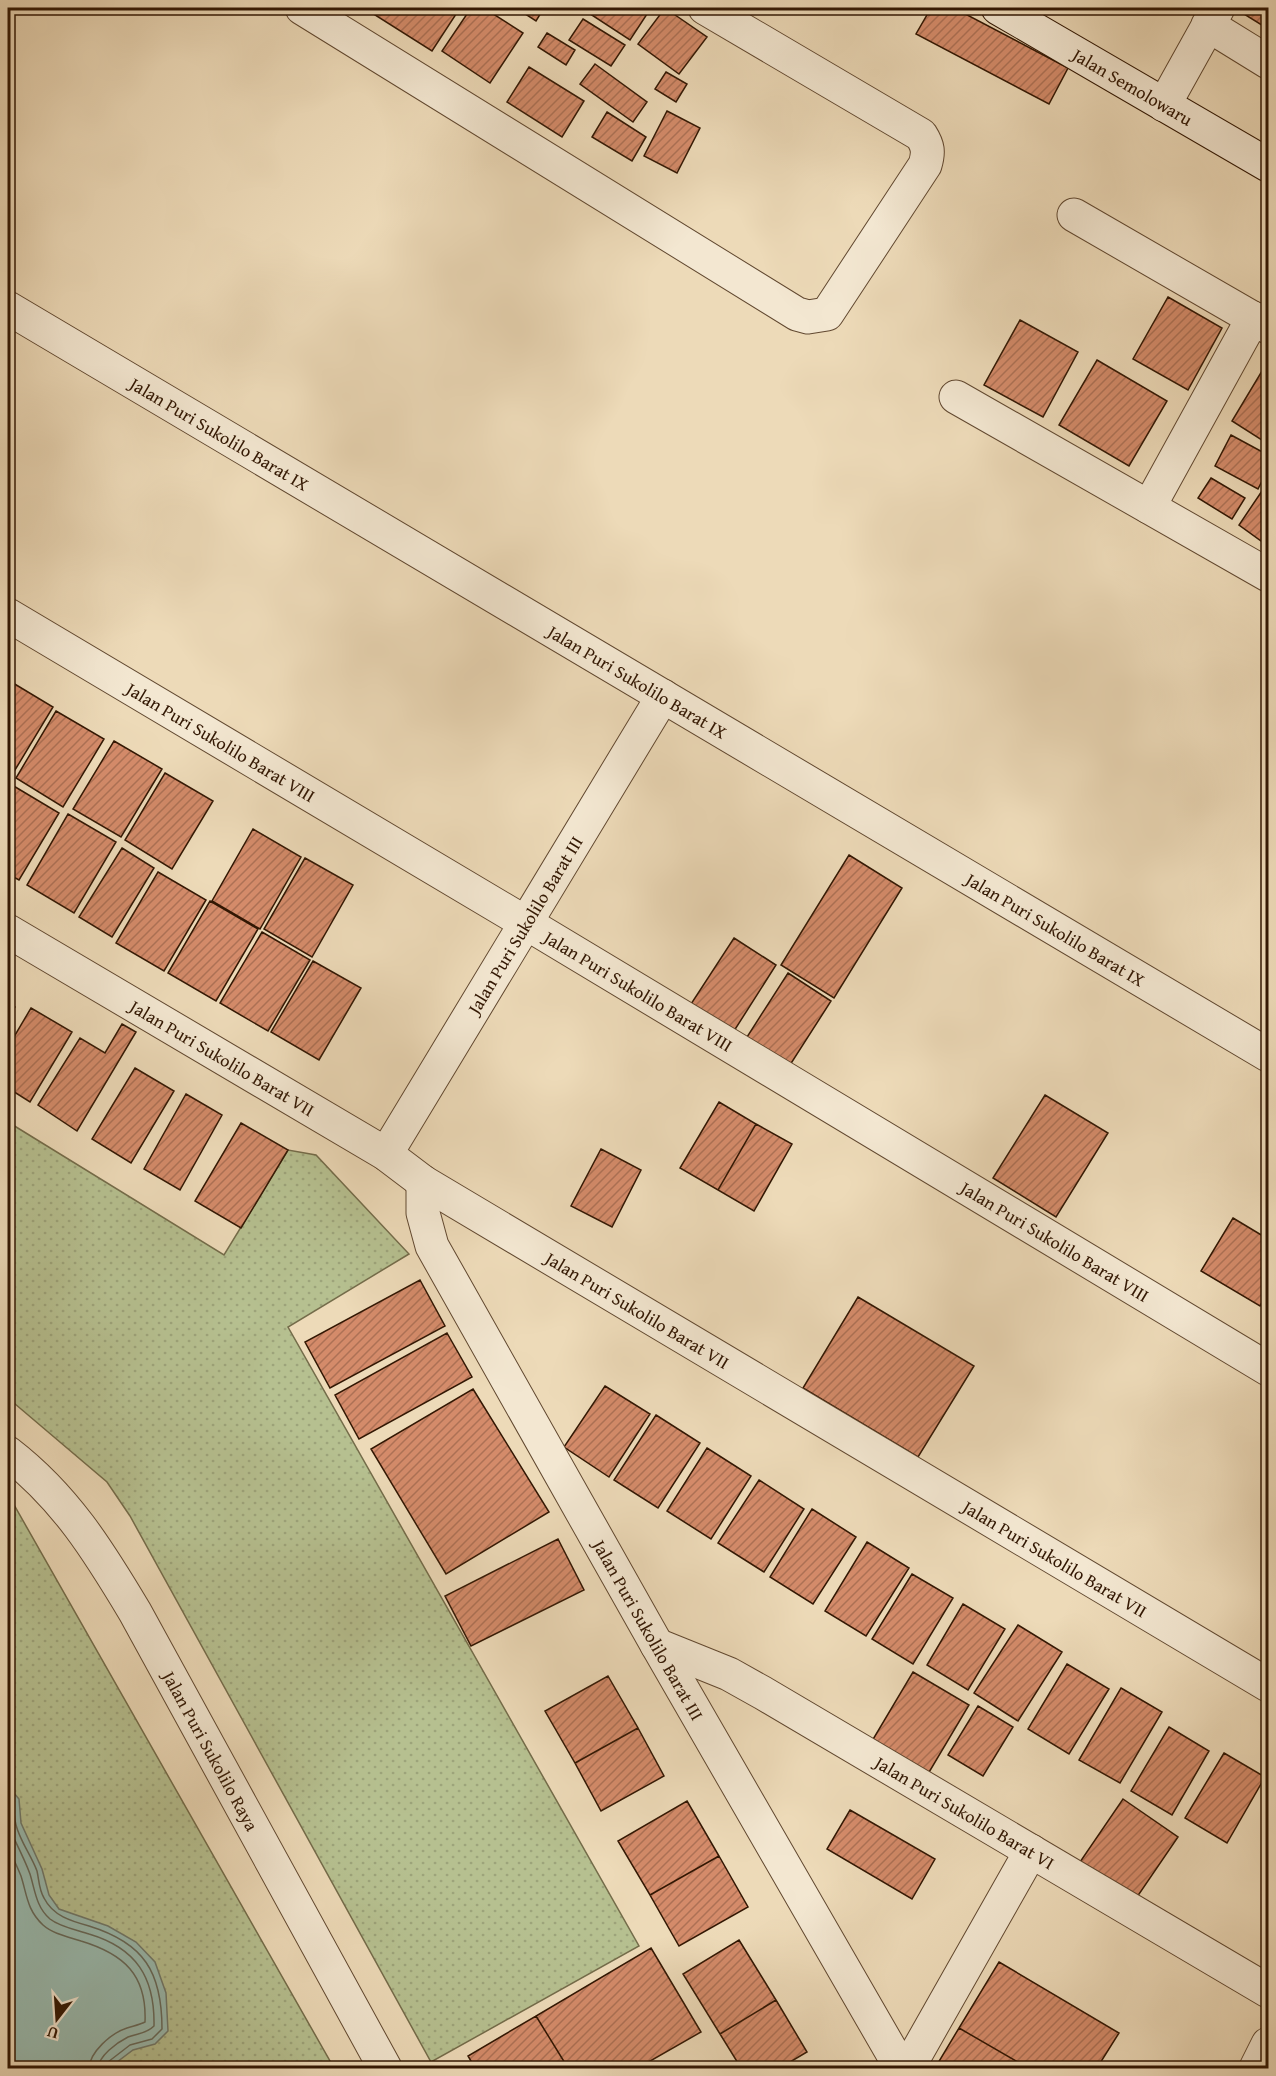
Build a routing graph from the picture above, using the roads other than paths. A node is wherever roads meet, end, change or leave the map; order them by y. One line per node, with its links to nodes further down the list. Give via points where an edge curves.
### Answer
1 (303, 8): 2 (street, via 797,314 827,314 925,165 927,144 921,135)
2 (705, 8)
3 (998, 8): 6 (street, Jalan Semolowaru)
4 (1213, 16): 5 (street); 6 (street)
5 (1269, 63)
6 (1164, 105): 7 (street, Jalan Semolowaru)
7 (1269, 165)
8 (1074, 215): 10 (street)
9 (8, 308): 15 (street, Jalan Puri Sukolilo Barat IX)
10 (1261, 323): 12 (street)
11 (956, 397): 12 (street)
12 (1149, 507): 13 (street)
13 (1269, 575)
14 (8, 615): 16 (street, Jalan Puri Sukolilo Barat VIII)
15 (663, 696): 16 (street, Jalan Puri Sukolilo Barat III); 18 (street, Jalan Puri Sukolilo Barat IX)
16 (525, 922): 19 (street, Jalan Puri Sukolilo Barat III); 21 (street, Jalan Puri Sukolilo Barat VIII)
17 (8, 931): 19 (street, Jalan Puri Sukolilo Barat VII)
18 (1269, 1055)
19 (386, 1154): 20 (street, Jalan Puri Sukolilo Barat VII)
20 (423, 1182): 23 (street, Jalan Puri Sukolilo Barat III, via 423,1213 432,1246); 24 (street, Jalan Puri Sukolilo Barat VII)
21 (1269, 1369)
22 (8, 1453): 28 (street, Jalan Puri Sukolilo Raya, via 64,1506 94,1545 135,1612)
23 (657, 1645): 25 (street, Jalan Puri Sukolilo Barat VI, via 729,1674); 29 (street, Jalan Puri Sukolilo Barat III)
24 (1269, 1685)
25 (1031, 1851): 26 (street, Jalan Puri Sukolilo Barat VI); 30 (street)
26 (1269, 1991)
27 (1269, 2044): 31 (street)
28 (385, 2068)
29 (901, 2068)
30 (908, 2068)
31 (1256, 2068)

